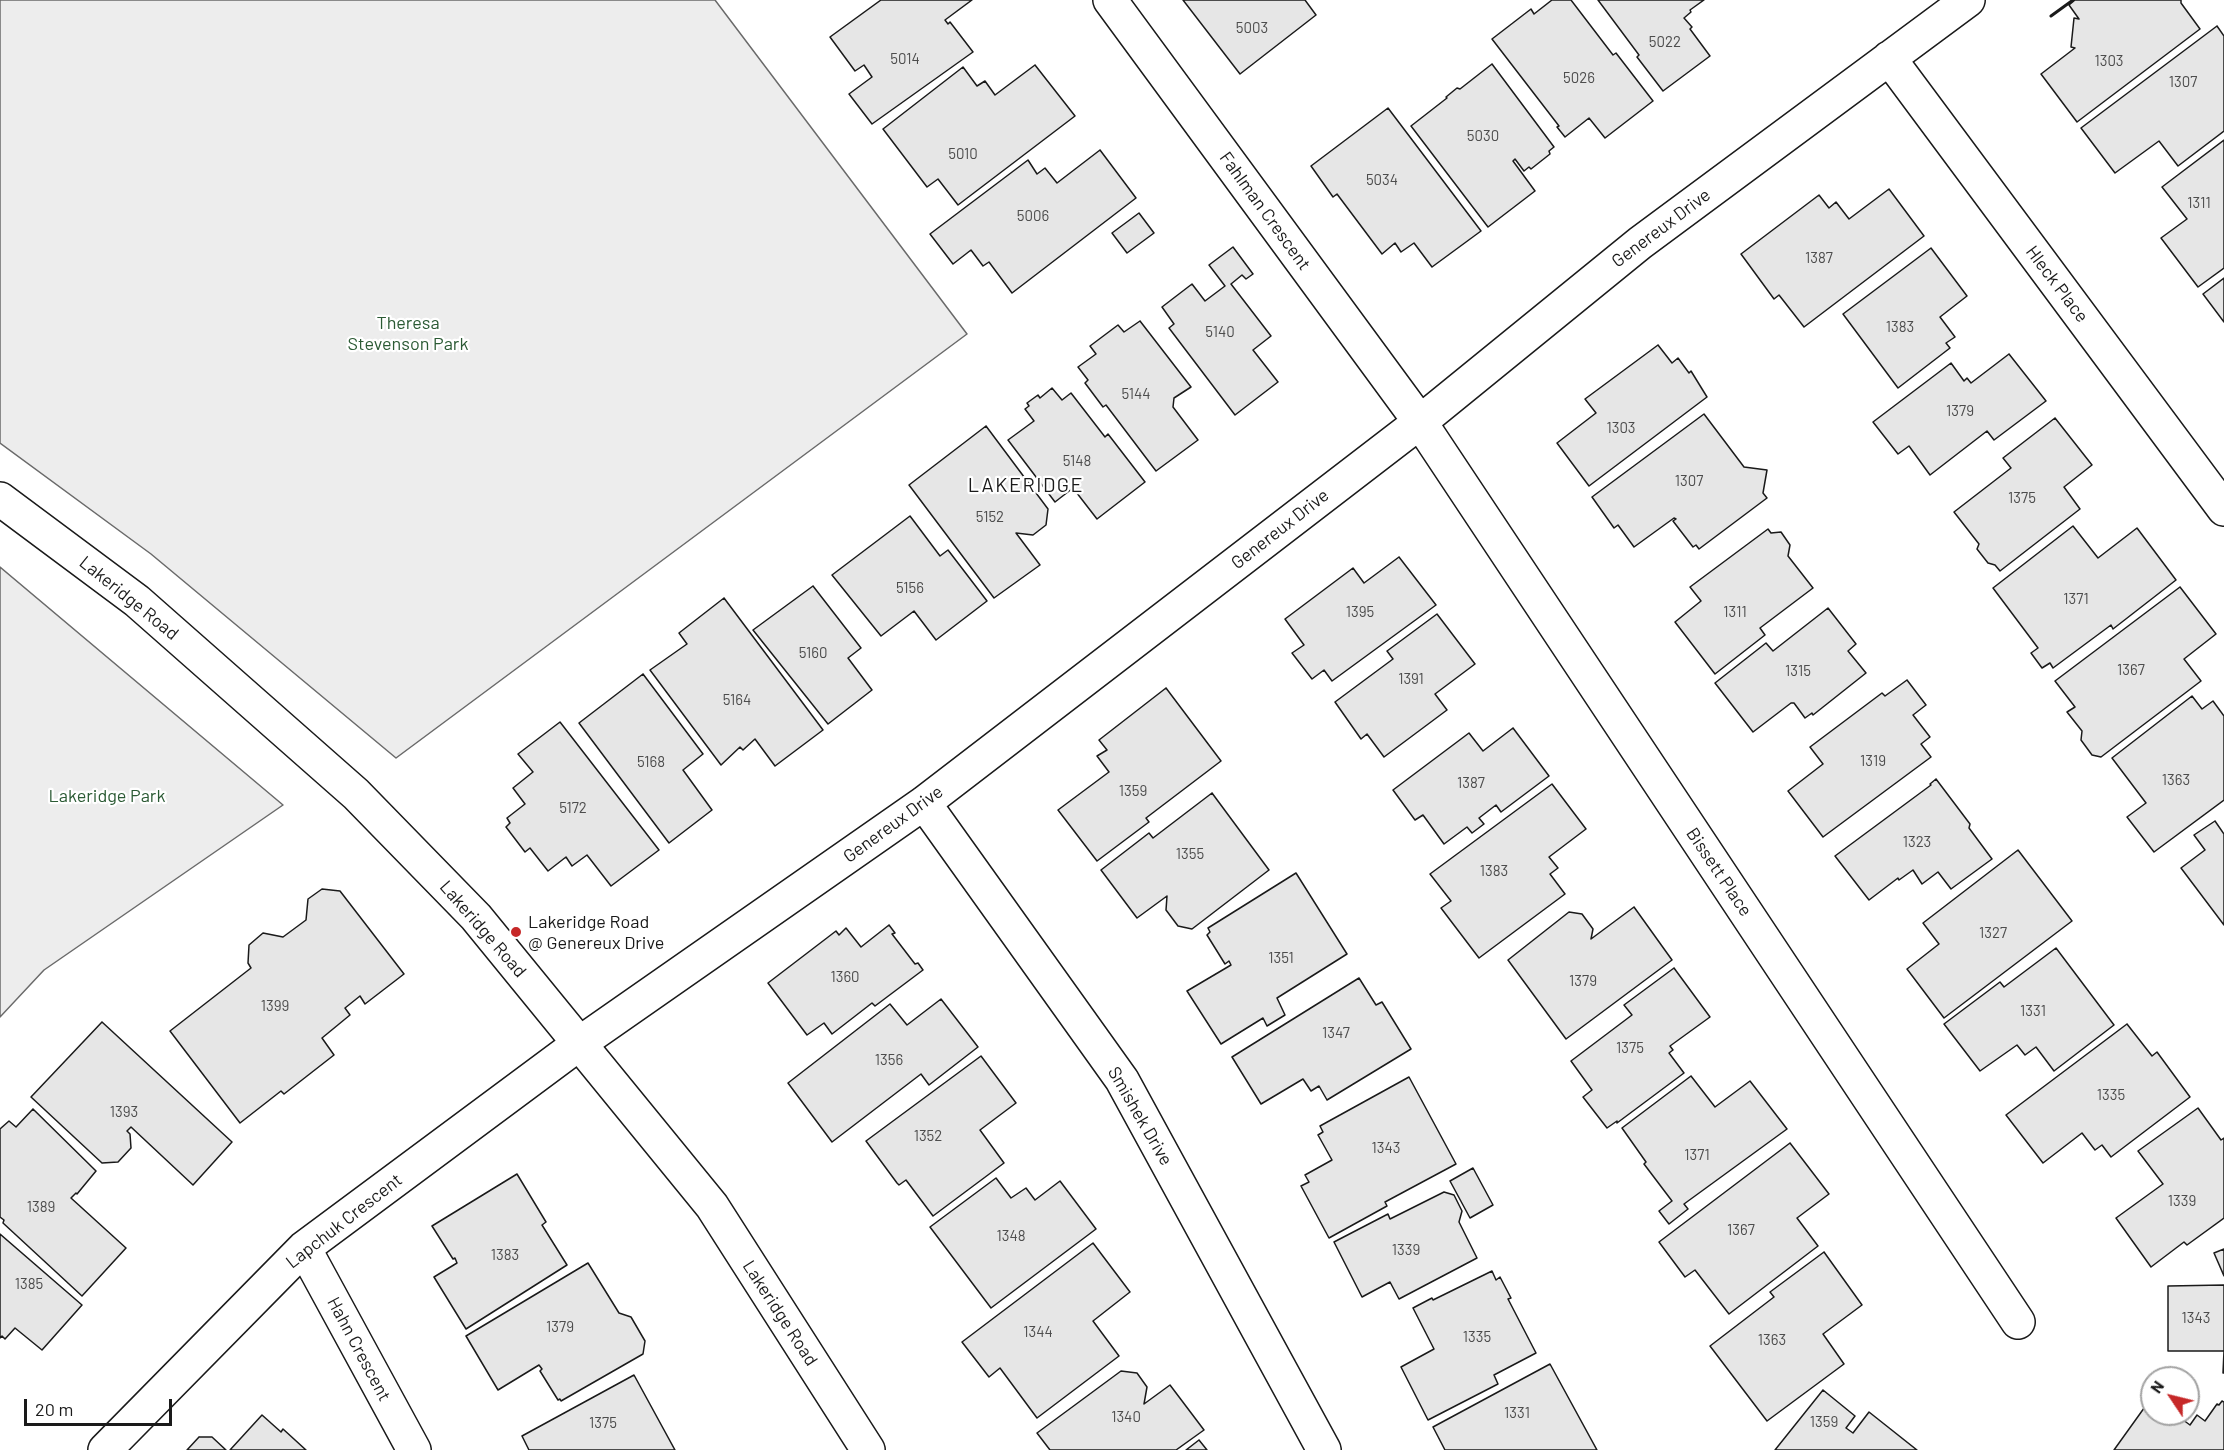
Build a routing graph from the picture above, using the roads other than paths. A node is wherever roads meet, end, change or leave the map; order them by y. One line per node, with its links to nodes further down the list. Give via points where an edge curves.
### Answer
1 (1110, 0): 4 (street, Fahlman Crescent)
2 (1968, 0): 3 (street, Genereux Drive)
3 (1889, 58): 4 (street, Genereux Drive, via 1641,243); 6 (street, Hleck Place)
4 (1420, 422): 7 (street, Genereux Drive); 10 (street, Bissett Place)
5 (0, 499): 8 (street, Lakeridge Road, via 136,601 356,794 476,917)
6 (2224, 509)
7 (924, 803): 8 (street, Genereux Drive); 14 (street, Smishek Drive, via 1122,1080)
8 (580, 1043): 9 (street, Lapchuk Crescent); 13 (street, Lakeridge Road, via 712,1206)
9 (304, 1248): 11 (street, Lapchuk Crescent); 12 (street, Hahn Crescent)
10 (2018, 1322)
11 (105, 1450)
12 (414, 1450)
13 (868, 1450)
14 (1324, 1450)

